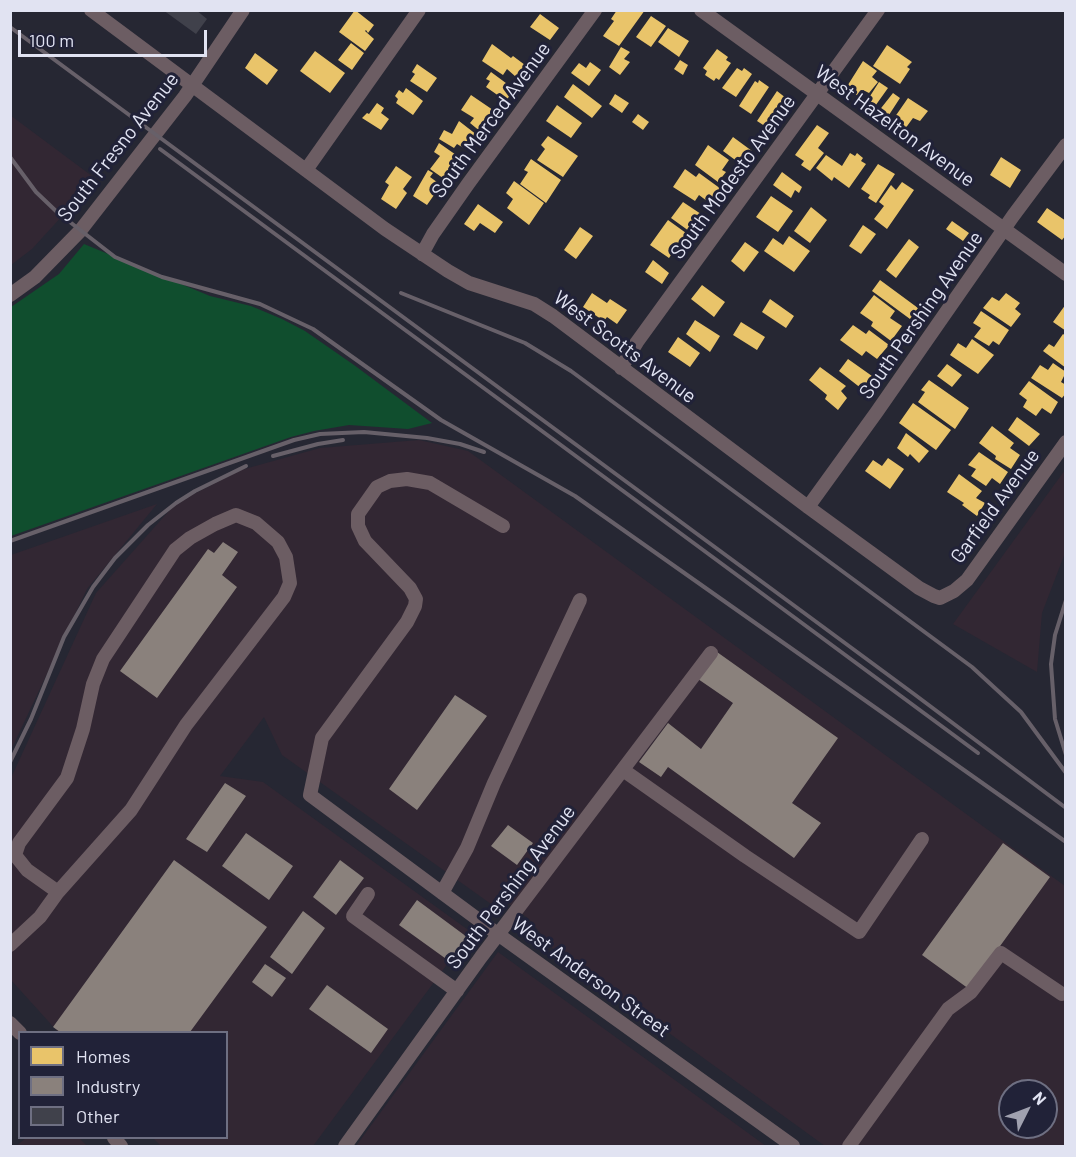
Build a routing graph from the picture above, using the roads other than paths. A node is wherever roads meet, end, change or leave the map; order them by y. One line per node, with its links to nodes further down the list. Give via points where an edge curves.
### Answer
1 (91, 10): 7 (street, West Scotts Avenue)
2 (243, 10): 7 (street, South Fresno Avenue)
3 (420, 10): 10 (street)
4 (595, 10): 12 (street, South Merced Avenue)
5 (701, 10): 8 (street, West Hazelton Avenue)
6 (878, 10): 8 (street, South Modesto Avenue)
7 (191, 86): 10 (street, West Scotts Avenue); 14 (street, South Fresno Avenue, via 80,231 35,277)
8 (818, 94): 11 (street, West Hazelton Avenue); 15 (street, South Modesto Avenue)
9 (1065, 145): 11 (street, South Pershing Avenue)
10 (306, 170): 12 (street, West Scotts Avenue)
11 (1004, 230): 13 (street, West Hazelton Avenue); 17 (street, South Pershing Avenue)
12 (422, 254): 15 (street, West Scotts Avenue, via 469,282 534,304)
13 (1065, 274)
14 (10, 295)
15 (621, 368): 17 (street, West Scotts Avenue)
16 (1065, 442): 19 (street, Garfield Avenue, via 976,568)
17 (808, 507): 19 (street, West Scotts Avenue, via 919,588 940,598)
18 (503, 526): 25 (street, West Anderson Street, via 430,483 406,479 377,488 358,514 358,526 365,541 410,588 415,606 322,738 310,795)
19 (954, 591)
20 (580, 600): 25 (street, via 467,848)
21 (711, 653): 22 (street, South Pershing Avenue)
22 (623, 770): 23 (street, via 859,932); 27 (street, South Pershing Avenue)
23 (922, 839)
24 (58, 892): 24 (street, via 131,810 186,725 284,597 290,583 286,557 278,542 256,523 236,515 175,550 103,659 68,778 19,843 15,855 27,870); 28 (street, via 40,917)
25 (442, 893): 27 (street, West Anderson Street)
26 (368, 894): 29 (street, via 353,916)
27 (499, 935): 29 (street, South Pershing Avenue); 32 (street, West Anderson Street)
28 (10, 945)
29 (457, 991): 31 (street, South Pershing Avenue)
30 (1062, 994): 33 (street, via 1001,953 971,992 948,1009)
31 (345, 1146)
32 (793, 1146)
33 (849, 1146)

